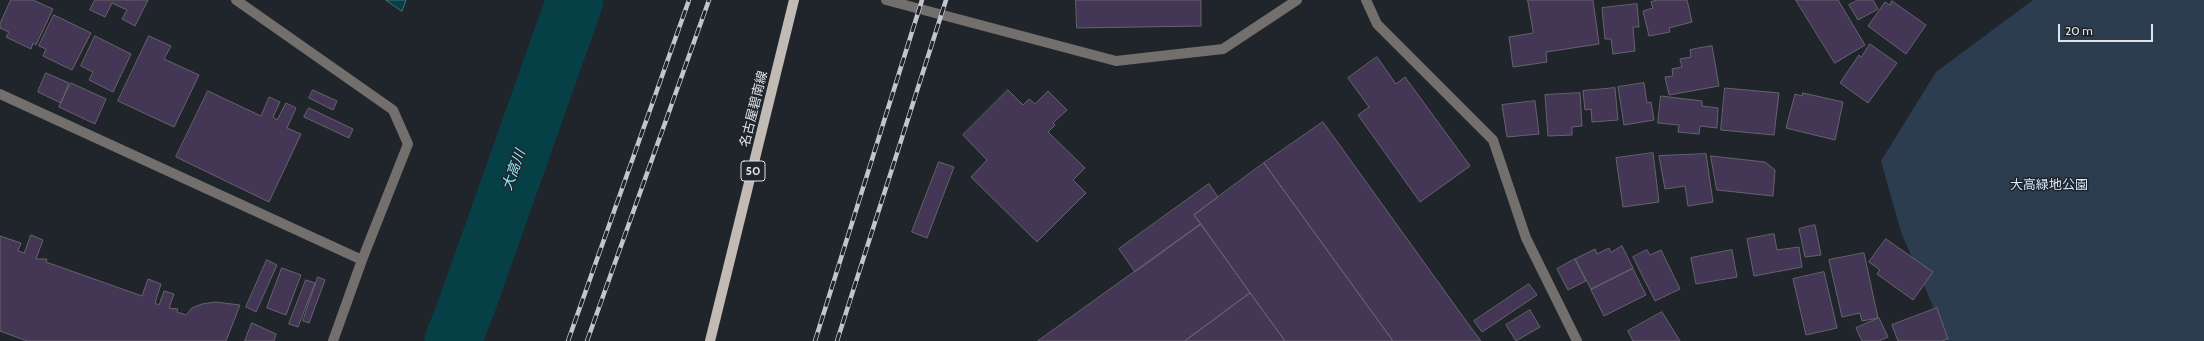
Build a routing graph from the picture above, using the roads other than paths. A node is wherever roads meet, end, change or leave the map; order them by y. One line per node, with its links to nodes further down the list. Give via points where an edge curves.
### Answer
1 (236, 0): 7 (street, via 393,110 408,144)
2 (794, 0): 9 (main road, 名古屋碧南線 / 50)
3 (886, 0): 4 (street, via 1116,61 1223,49)
4 (1297, 0)
5 (1366, 0): 10 (street, via 1376,24 1492,140 1526,238)
6 (0, 94): 7 (street)
7 (362, 260): 8 (street)
8 (333, 341)
9 (710, 341)
10 (1576, 341)

